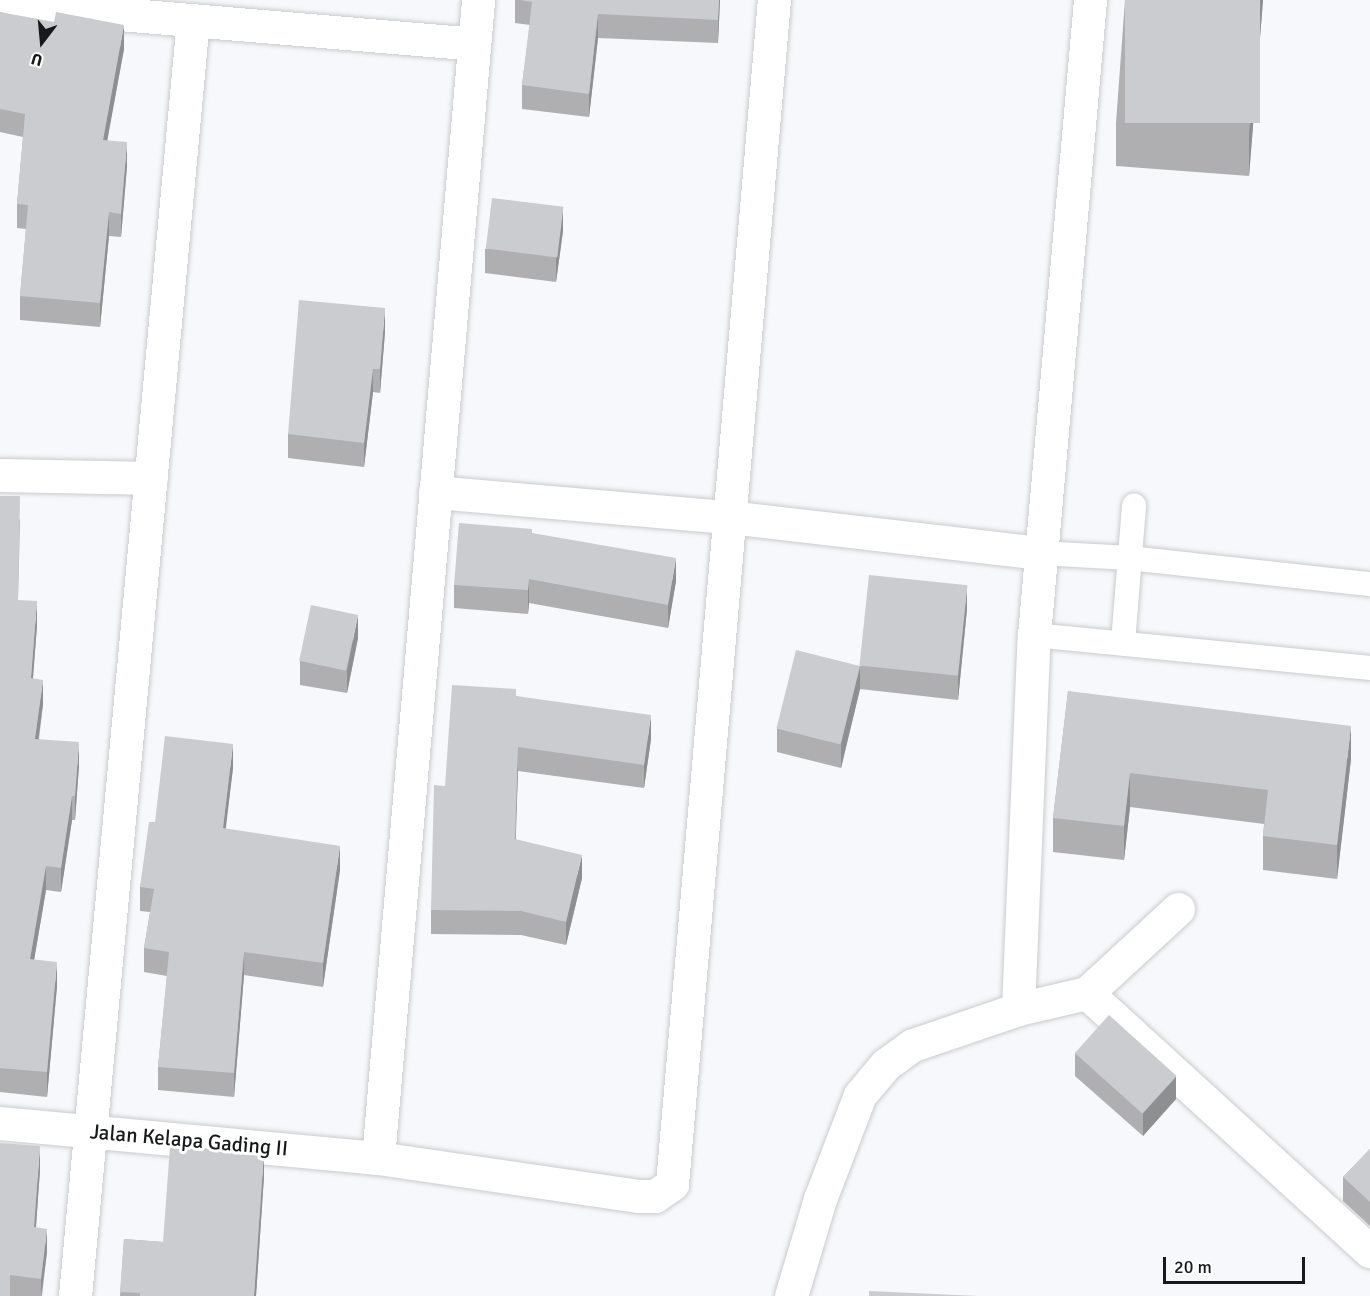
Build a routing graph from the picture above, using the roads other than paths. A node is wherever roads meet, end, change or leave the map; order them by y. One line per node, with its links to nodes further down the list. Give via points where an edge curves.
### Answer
1 (478, 0): 6 (street)
2 (774, 0): 11 (street, Jalan Kelapa Gading II)
3 (1090, 0): 12 (street)
4 (0, 4): 5 (street)
5 (194, 20): 6 (street); 8 (street)
6 (474, 44): 9 (street)
7 (0, 476): 8 (street)
8 (151, 478): 22 (street)
9 (435, 492): 11 (street); 23 (street)
10 (1134, 505): 13 (lane)
11 (729, 517): 12 (street); 23 (street, Jalan Kelapa Gading II, via 672,1184 655,1196 639,1196)
12 (1040, 554): 13 (lane); 15 (street)
13 (1129, 558): 14 (lane); 16 (lane)
14 (1370, 584)
15 (1034, 635): 16 (lane); 20 (street)
16 (1123, 643): 17 (lane)
17 (1370, 668)
18 (1178, 909): 19 (street)
19 (1087, 993): 20 (street); 24 (street)
20 (1018, 1009): 26 (street, via 914,1045 885,1065 860,1095 820,1199)
21 (0, 1123): 22 (street, Jalan Kelapa Gading II)
22 (90, 1131): 23 (street, Jalan Kelapa Gading II); 25 (street)
23 (378, 1158)
24 (1370, 1251)
25 (75, 1296)
26 (790, 1296)

